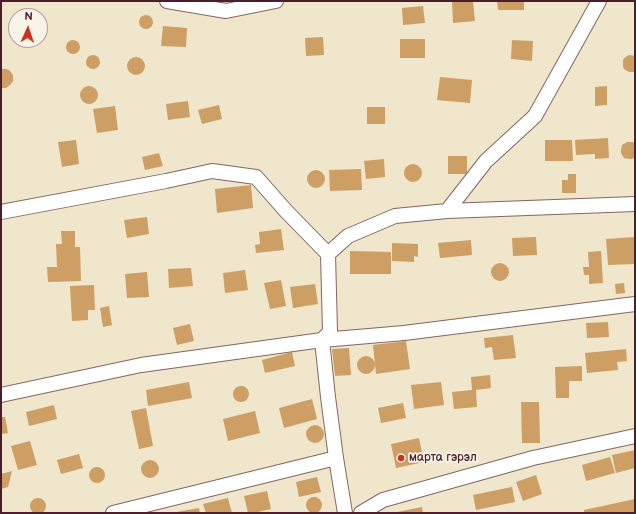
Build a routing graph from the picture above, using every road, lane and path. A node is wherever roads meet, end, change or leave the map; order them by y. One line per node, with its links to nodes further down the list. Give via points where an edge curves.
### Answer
1 (167, 1): 2 (street, via 226,11)
2 (276, 1)
3 (599, 1): 5 (street, via 535,116 486,160)
4 (635, 204): 5 (street)
5 (447, 211): 7 (street, via 395,216 348,236)
6 (1, 212): 7 (street, via 212,171 256,177)
7 (328, 254): 9 (street, via 330,332)
8 (635, 304): 9 (street, via 404,333)
9 (322, 340): 10 (street, via 141,365); 12 (street)
10 (1, 395)
11 (635, 436): 15 (street, via 533,458 383,500)
12 (336, 458): 13 (street); 14 (street)
13 (113, 513)
14 (345, 513)
15 (361, 513)

